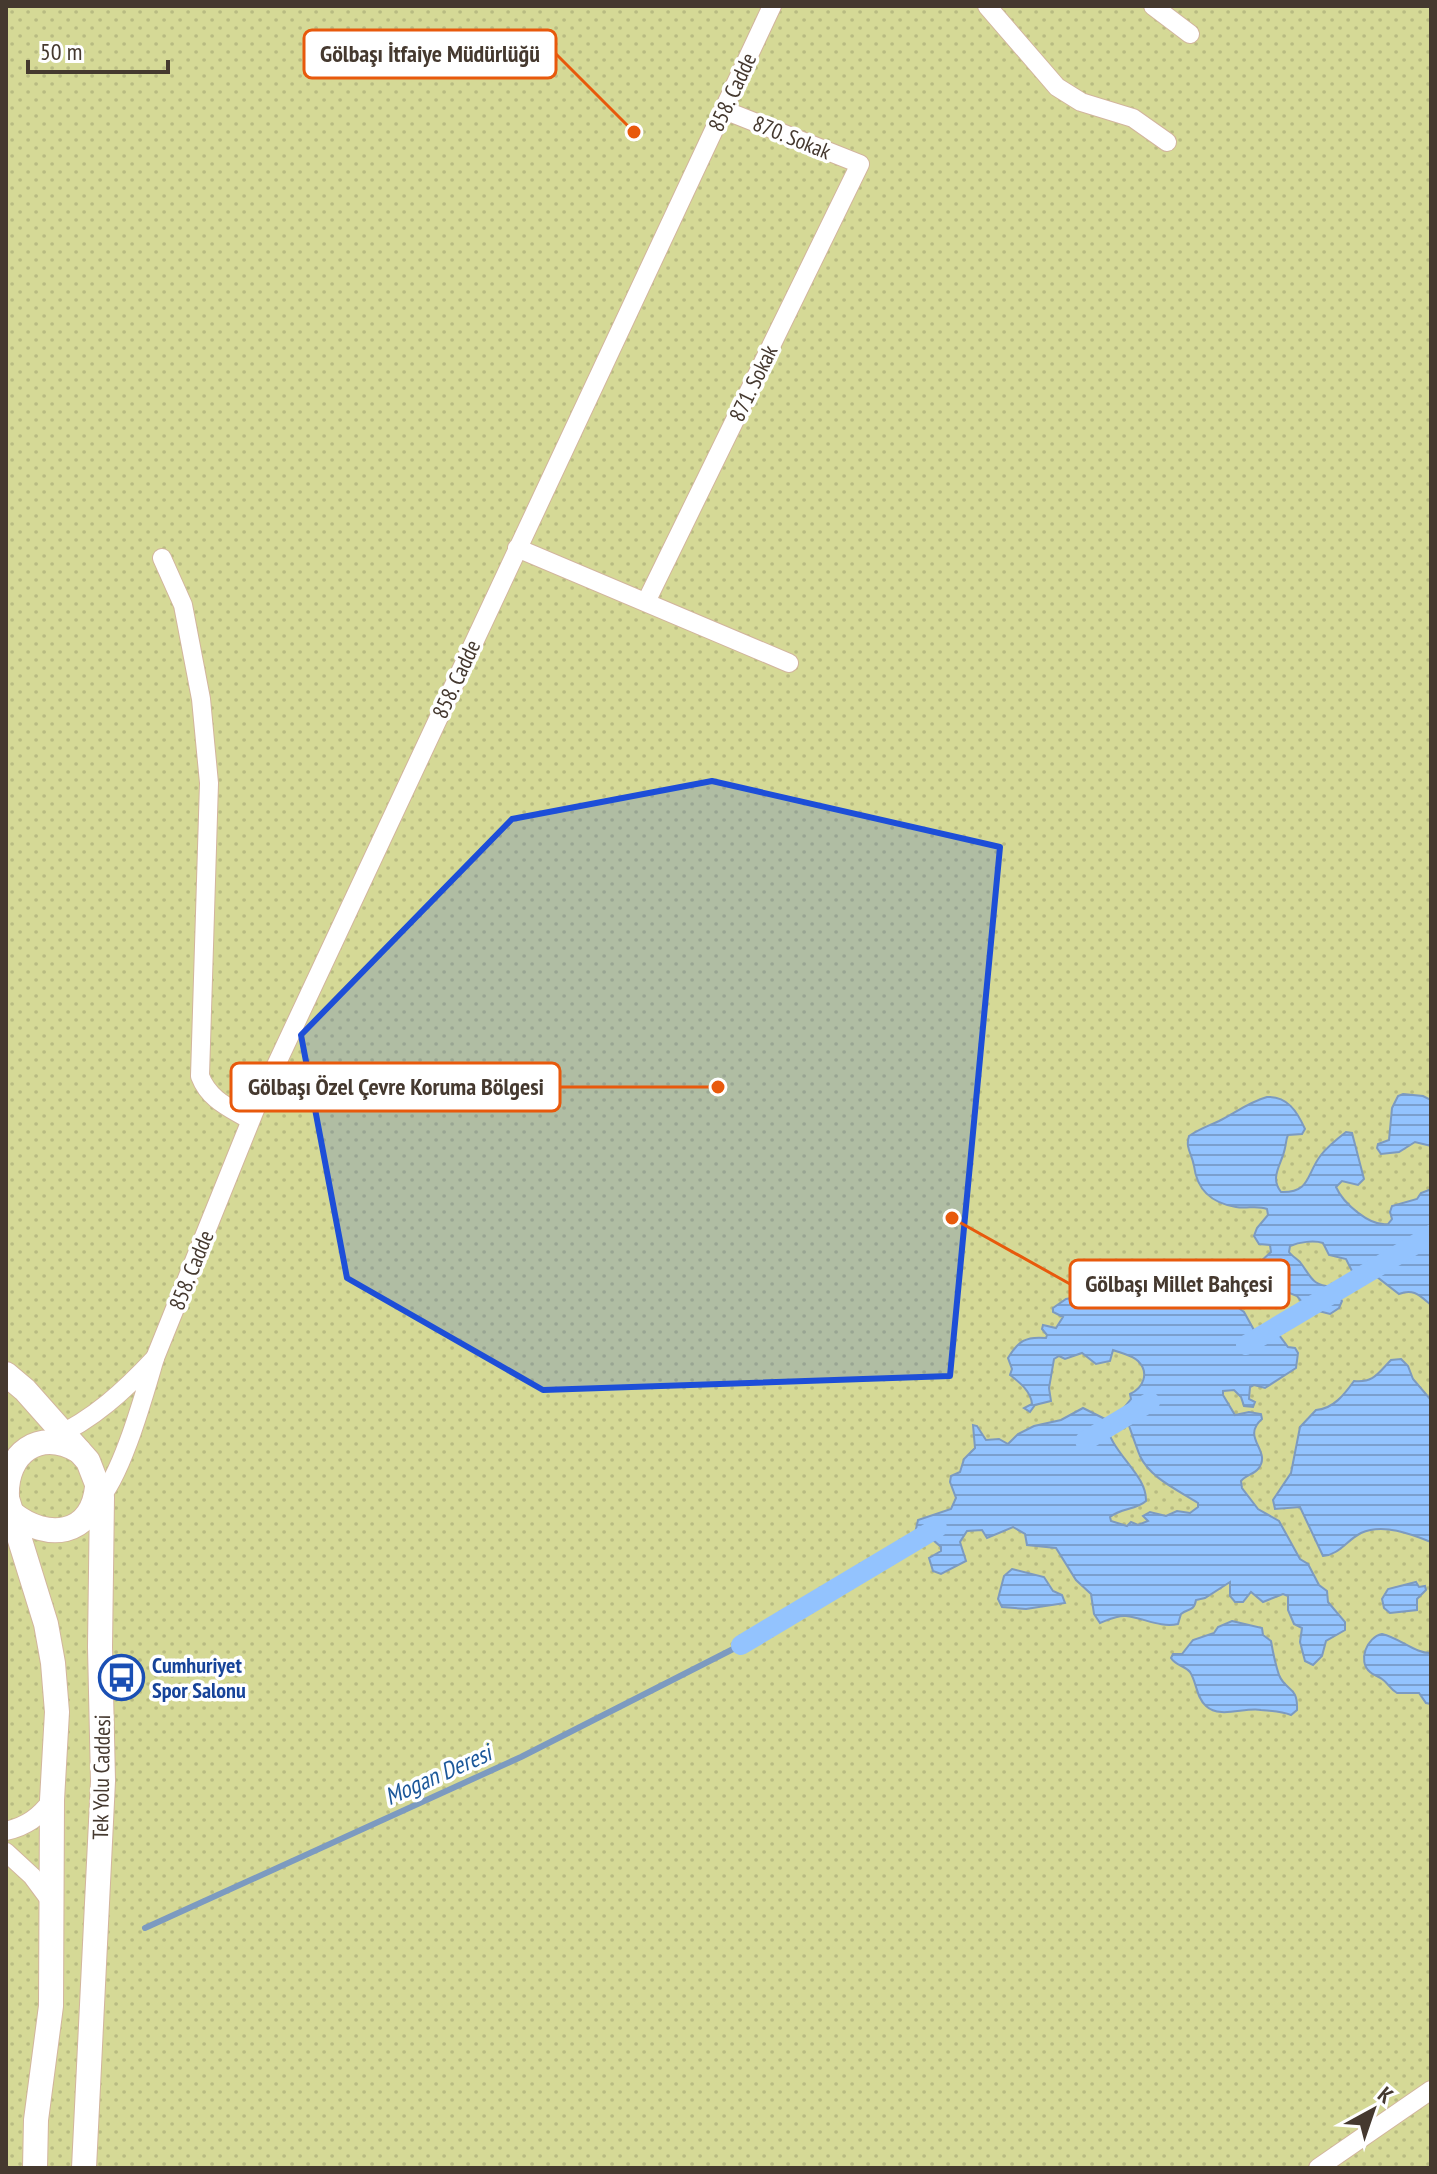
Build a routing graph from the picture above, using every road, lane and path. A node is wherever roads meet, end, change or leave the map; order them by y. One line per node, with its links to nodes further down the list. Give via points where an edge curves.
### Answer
1 (772, 6): 5 (street, 858. Cadde)
2 (987, 6): 6 (street, via 1057,87 1081,102 1133,118)
3 (1153, 6): 4 (street)
4 (1190, 34)
5 (724, 110): 7 (street, 870. Sokak); 8 (street, 858. Cadde)
6 (1167, 142)
7 (860, 164): 10 (street, 871. Sokak)
8 (517, 548): 10 (street); 12 (street, 858. Cadde)
9 (162, 558): 12 (street, via 183,605 201,699 209,783 200,1076 216,1100)
10 (646, 602): 11 (street)
11 (789, 663)
12 (250, 1120): 13 (street, 858. Cadde)
13 (155, 1358): 15 (street, 858. Cadde, via 119,1395); 18 (street, 858. Cadde, via 135,1422)
14 (6, 1374): 15 (main road)
15 (64, 1433): 16 (street, 858. Cadde); 17 (main road)
16 (33, 1446): 17 (main road, via 55,1442); 19 (main road, via 11,1467)
17 (81, 1452): 18 (main road)
18 (96, 1495): 19 (main road, via 75,1526 53,1532 31,1527); 26 (main road, Tek Yolu Caddesi, via 103,1781)
19 (9, 1502): 20 (main road, Tek Yolu Caddesi, via 43,1611 53,1663 57,1712)
20 (52, 1800): 21 (street, via 29,1823); 23 (main road, Tek Yolu Caddesi)
21 (6, 1831)
22 (6, 1852): 23 (street)
23 (52, 1903): 25 (main road, Tek Yolu Caddesi, via 51,2006)
24 (1431, 2090): 27 (street)
25 (35, 2168)
26 (84, 2168)
27 (1318, 2168)

